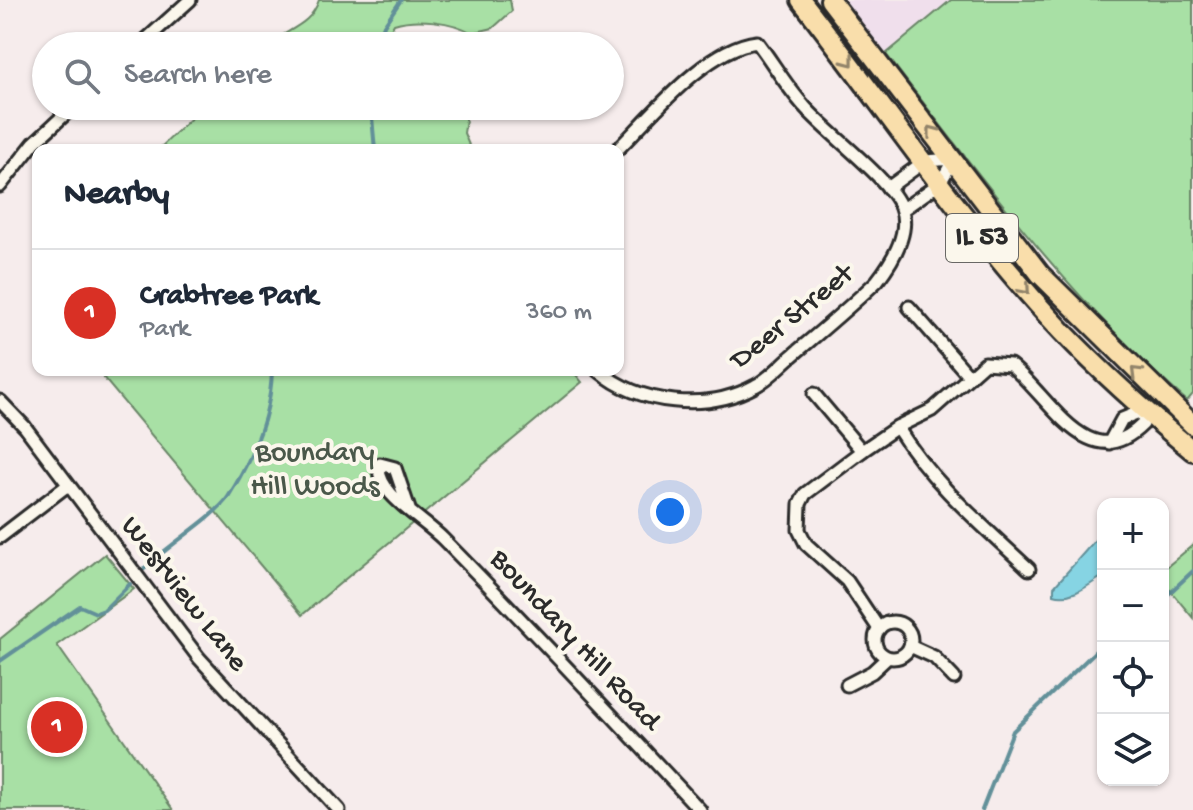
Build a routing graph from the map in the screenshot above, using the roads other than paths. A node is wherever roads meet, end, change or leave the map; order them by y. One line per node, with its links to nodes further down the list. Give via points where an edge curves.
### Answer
1 (190, 0): 4 (street)
2 (801, 0): 10 (main road, IL 53, one-way to 10)
3 (830, 0): 9 (main road, IL 53, one-way to 3)
4 (155, 32)
5 (59, 120): 6 (street)
6 (33, 144)
7 (623, 144): 13 (street, via 697,72 737,44 757,42 803,106)
8 (32, 146): 12 (street)
9 (954, 159): 10 (street); 11 (street, IL 53); 21 (main road, IL 53, one-way to 9, via 1040,274)
10 (925, 161): 11 (main road, IL 53); 13 (street)
11 (940, 183): 14 (street); 20 (main road, IL 53, one-way to 20, via 1060,329)
12 (0, 186)
13 (888, 188): 14 (street)
14 (902, 210): 16 (street, Deer Street, via 901,241 877,281 756,386 720,400 676,400 641,396)
15 (909, 307): 17 (street)
16 (604, 376)
17 (969, 376): 22 (street, via 932,410); 23 (street, via 985,363 1010,365 1082,436)
18 (814, 394): 24 (street)
19 (0, 401): 26 (street, Westview Lane)
20 (1144, 410): 23 (street, via 1122,419); 23 (street, via 1143,424 1127,440); 25 (main road, IL 53)
21 (1193, 425)
22 (897, 427): 24 (street); 29 (street, via 957,503)
23 (1109, 443)
24 (862, 451): 30 (street, via 805,494 796,515 806,544 847,581)
25 (1193, 451)
26 (68, 485): 28 (street); 35 (street, Westview Lane, via 199,658)
27 (409, 509): 36 (street, Boundary Hill Road)
28 (0, 537)
29 (1029, 569)
30 (879, 629): 31 (street, via 889,622 901,624 910,633); 32 (street, via 875,646)
31 (910, 646): 32 (street, via 904,655); 33 (street, via 934,657)
32 (887, 658): 34 (street)
33 (954, 678)
34 (847, 685)
35 (339, 810)
36 (700, 810)

